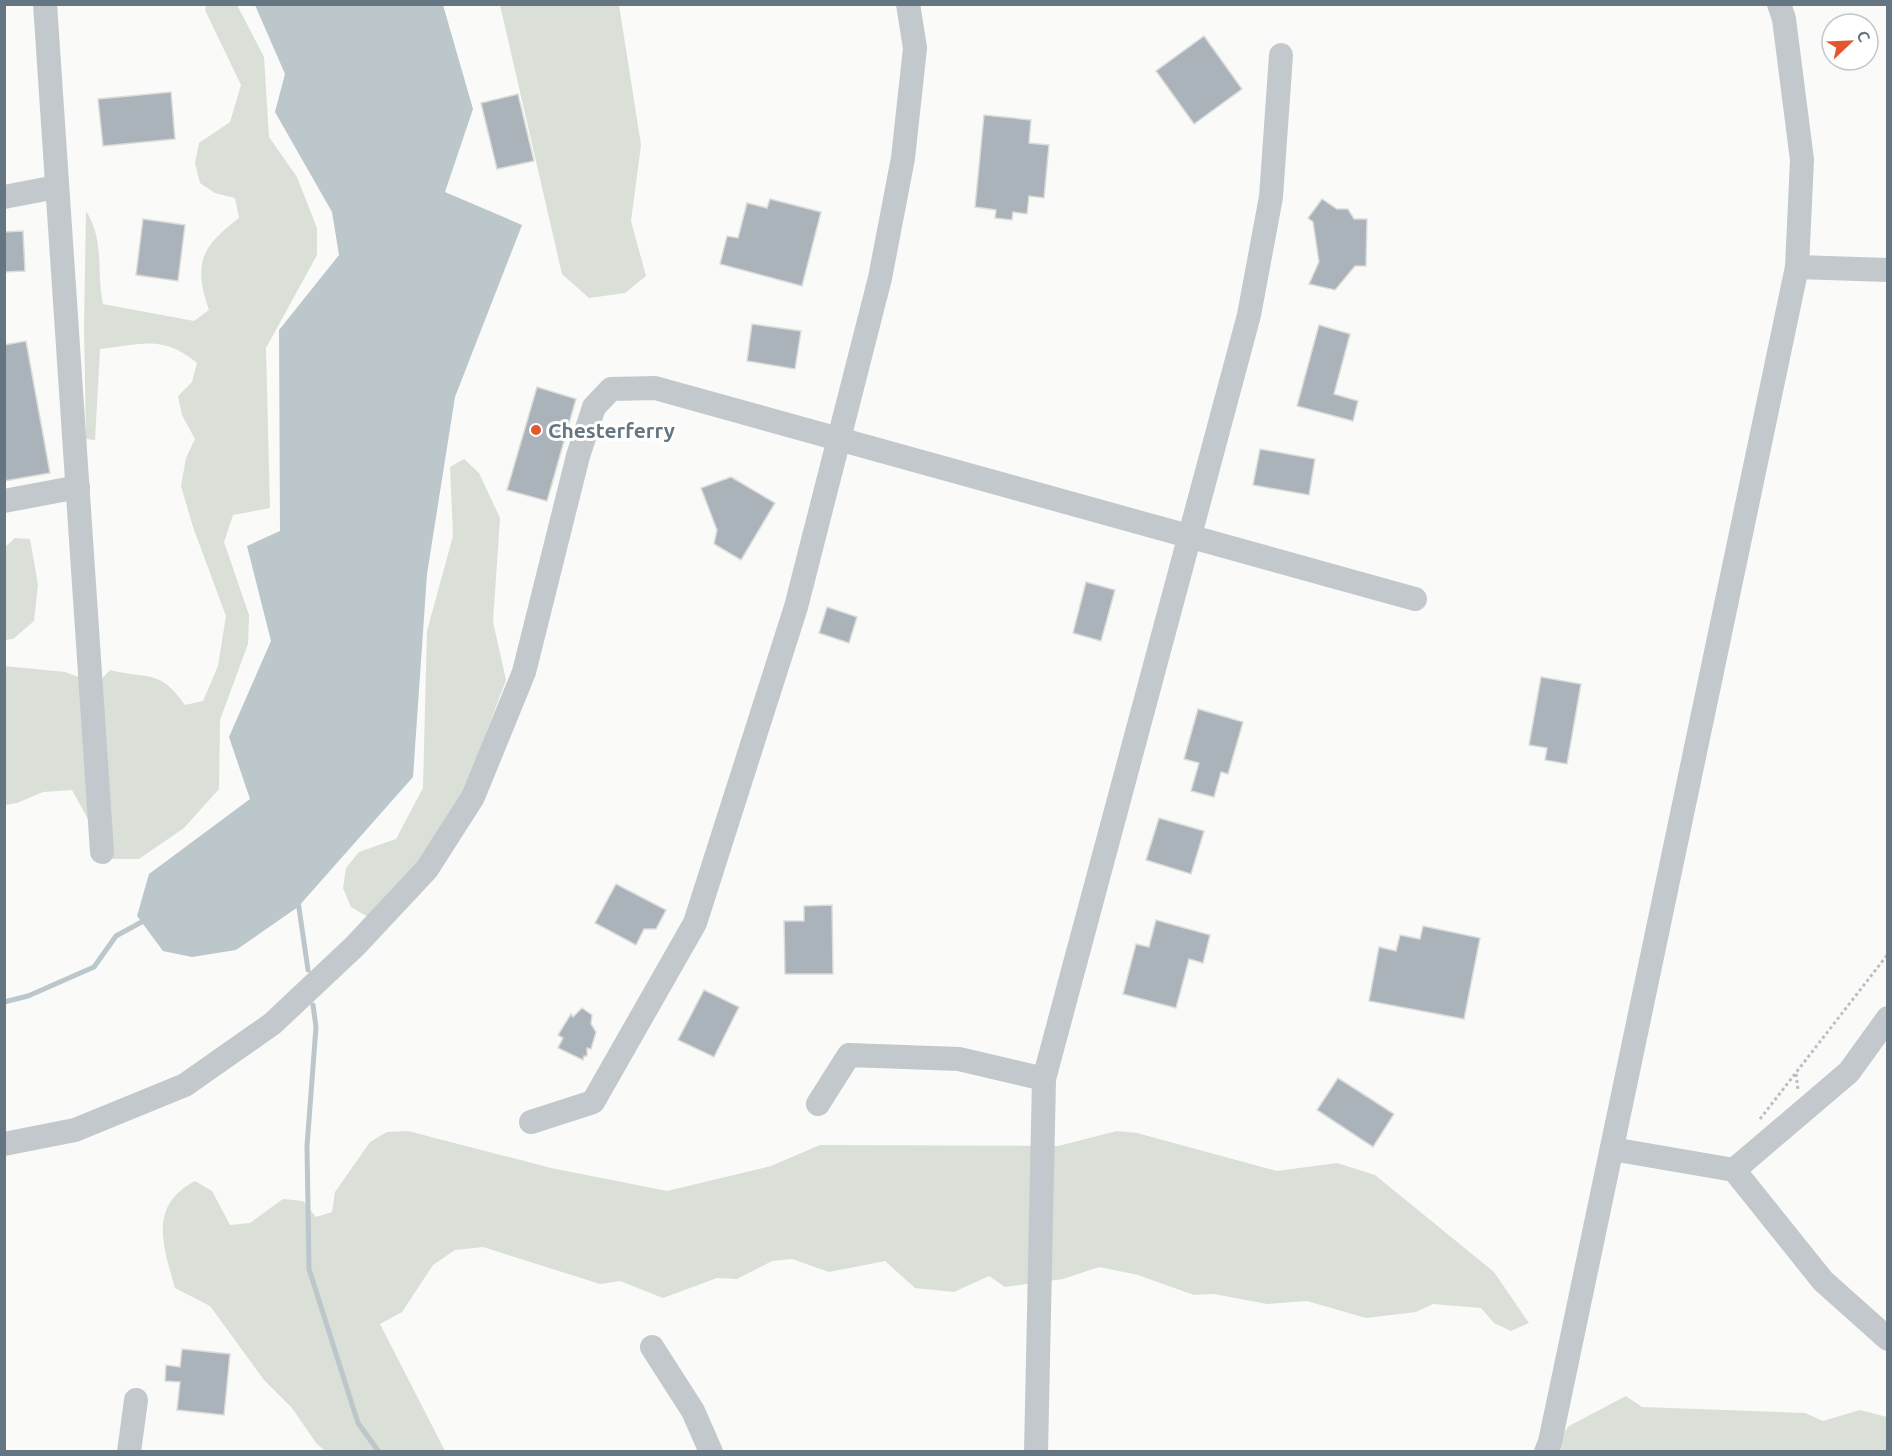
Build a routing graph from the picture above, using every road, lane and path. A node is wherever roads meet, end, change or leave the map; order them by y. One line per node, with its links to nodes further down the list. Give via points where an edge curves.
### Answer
1 (45, 4): 5 (street)
2 (908, 4): 9 (street, via 915,48 903,158 880,278)
3 (1779, 4): 7 (street, via 1802,160)
4 (1281, 55): 12 (street, via 1271,197 1251,303)
5 (56, 187): 6 (street); 10 (street)
6 (4, 197)
7 (1797, 267): 8 (street); 22 (street)
8 (1887, 270)
9 (839, 439): 12 (street); 19 (street, via 796,607 695,923 593,1102); 21 (street, via 655,388 611,389 594,407 578,456 524,672 473,796 427,869 355,946 272,1024 185,1085 75,1130)
10 (78, 487): 11 (street); 14 (street)
11 (4, 501)
12 (1191, 537): 13 (street); 17 (street)
13 (1415, 599)
14 (102, 852)
15 (1887, 954): 20 (path)
16 (1887, 1018): 23 (street, via 1849,1072)
17 (1044, 1079): 18 (street, via 960,1059 849,1055); 29 (street)
18 (818, 1104)
19 (531, 1122)
20 (1754, 1125)
21 (4, 1144)
22 (1612, 1149): 23 (street); 30 (street)
23 (1734, 1170): 24 (street, via 1823,1281)
24 (1887, 1339)
25 (652, 1347): 28 (street, via 693,1411)
26 (136, 1400): 27 (street)
27 (129, 1452)
28 (711, 1452)
29 (1036, 1452)
30 (1546, 1452)

